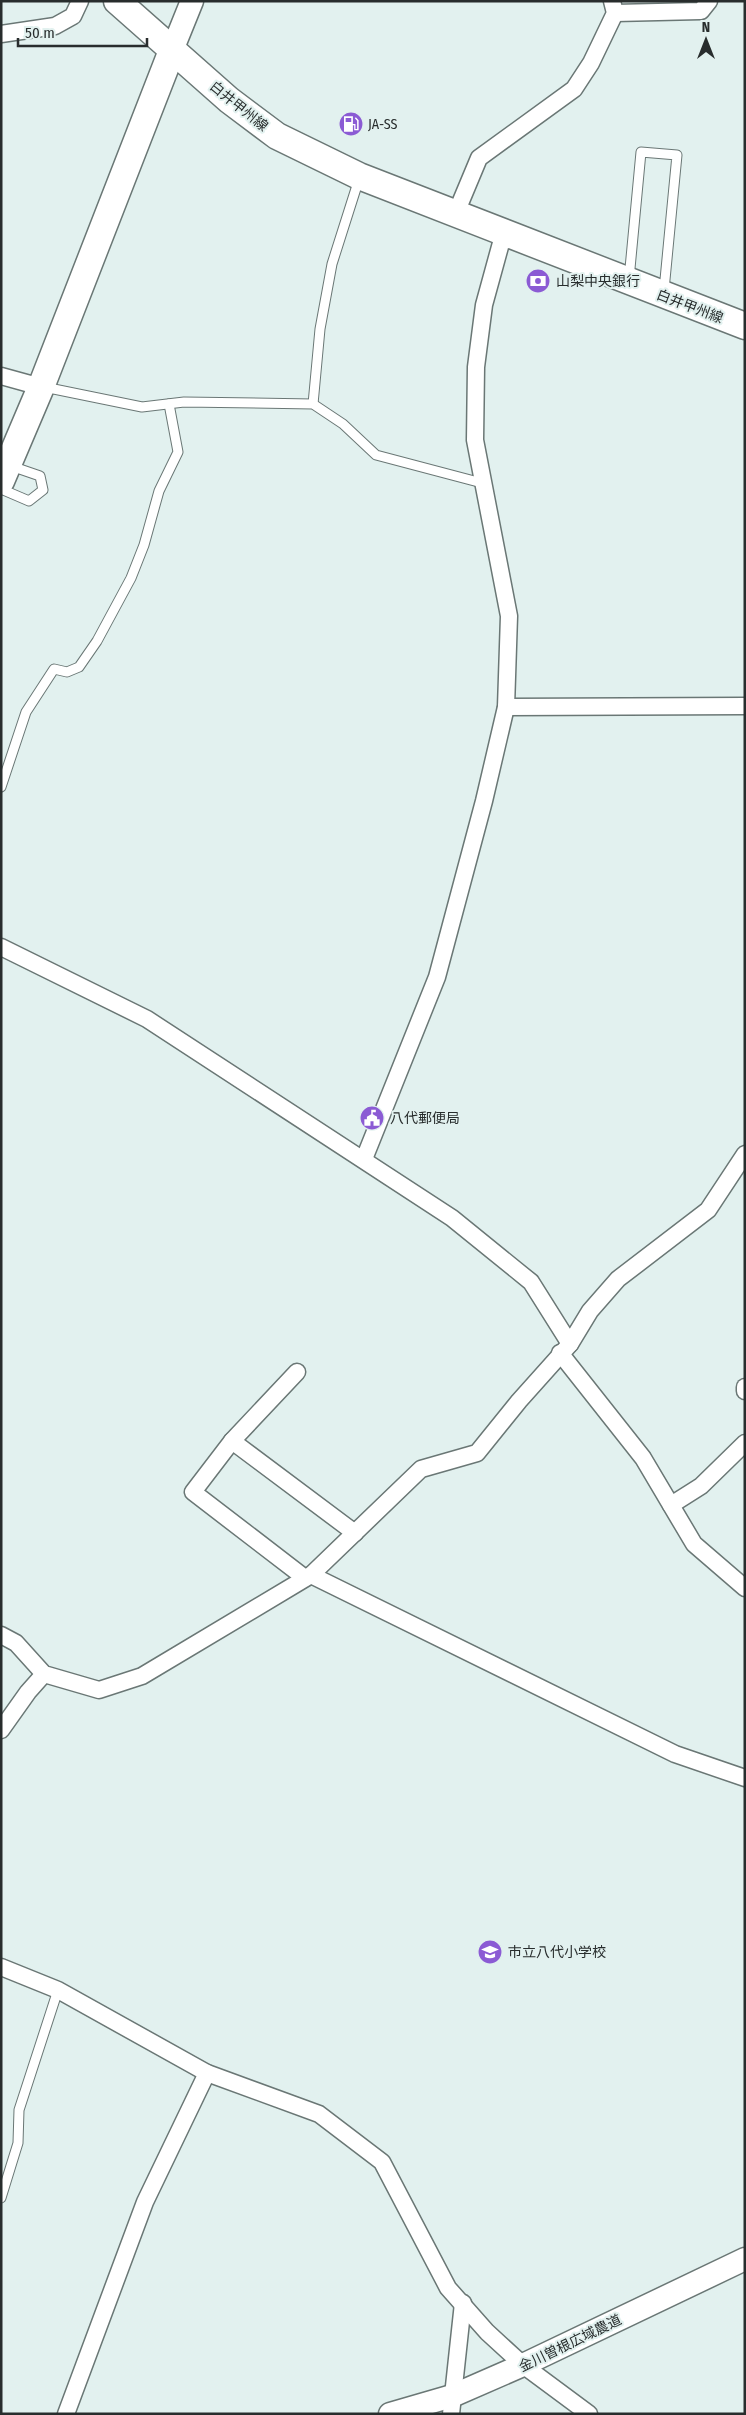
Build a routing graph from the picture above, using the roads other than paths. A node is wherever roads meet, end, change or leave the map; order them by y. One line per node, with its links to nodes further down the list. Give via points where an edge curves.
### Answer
1 (80, 1): 6 (street, via 73,16 55,26)
2 (192, 1): 7 (street)
3 (709, 1): 5 (street, via 701,12)
4 (125, 4): 7 (main road, 白井甲州線)
5 (613, 7): 9 (street, via 591,63 574,89 480,158)
6 (1, 34)
7 (173, 48): 8 (main road, 白井甲州線, via 229,100 277,136); 15 (main road)
8 (359, 176): 9 (main road, 白井甲州線); 17 (lane, via 332,264 320,329)
9 (456, 213): 10 (main road, 白井甲州線)
10 (504, 232): 11 (main road, 白井甲州線); 19 (street, via 484,305 476,368 475,440)
11 (629, 281): 12 (main road, 白井甲州線); 12 (lane, via 641,152 677,155)
12 (663, 295): 13 (main road, 白井甲州線)
13 (745, 326)
14 (1, 376): 15 (street)
15 (41, 387): 16 (lane, via 142,407); 18 (main road)
16 (169, 404): 17 (lane); 22 (lane, via 178,452 159,491 131,578 79,667 67,672 54,669 26,712)
17 (313, 404): 19 (lane, via 343,424 376,455)
18 (3, 478)
19 (482, 483): 21 (street, via 509,616)
20 (745, 706): 21 (street)
21 (506, 707): 25 (street, via 437,977)
22 (1, 787)
23 (1, 947): 25 (street, via 147,1019)
24 (745, 1154): 26 (street, via 708,1210 618,1279 590,1311)
25 (364, 1159): 26 (street, via 452,1218 531,1282)
26 (565, 1348): 30 (street, via 643,1458); 31 (street, via 477,1453 421,1469)
27 (297, 1372): 28 (street)
28 (232, 1441): 31 (street); 32 (street, via 193,1492)
29 (745, 1443): 30 (street, via 701,1486)
30 (671, 1505): 33 (street, via 694,1544)
31 (355, 1533): 32 (street)
32 (308, 1577): 35 (street, via 142,1676 99,1690); 37 (street, via 675,1754)
33 (745, 1588)
34 (1, 1635): 35 (street, via 16,1643)
35 (44, 1674): 36 (street)
36 (1, 1730)
37 (745, 1778)
38 (1, 1967): 39 (street)
39 (58, 1990): 40 (street); 41 (lane, via 19,2110 18,2143)
40 (206, 2073): 43 (street, via 319,2114 382,2162 448,2288); 46 (street, via 145,2202)
41 (1, 2198)
42 (745, 2259): 44 (street, 金川曽根広域農道)
43 (463, 2303): 44 (street, via 487,2332); 45 (street)
44 (523, 2366): 45 (street, 金川曽根広域農道); 48 (street)
45 (451, 2405): 47 (street, 金川曽根広域農道)
46 (66, 2414)
47 (390, 2414)
48 (589, 2414)

